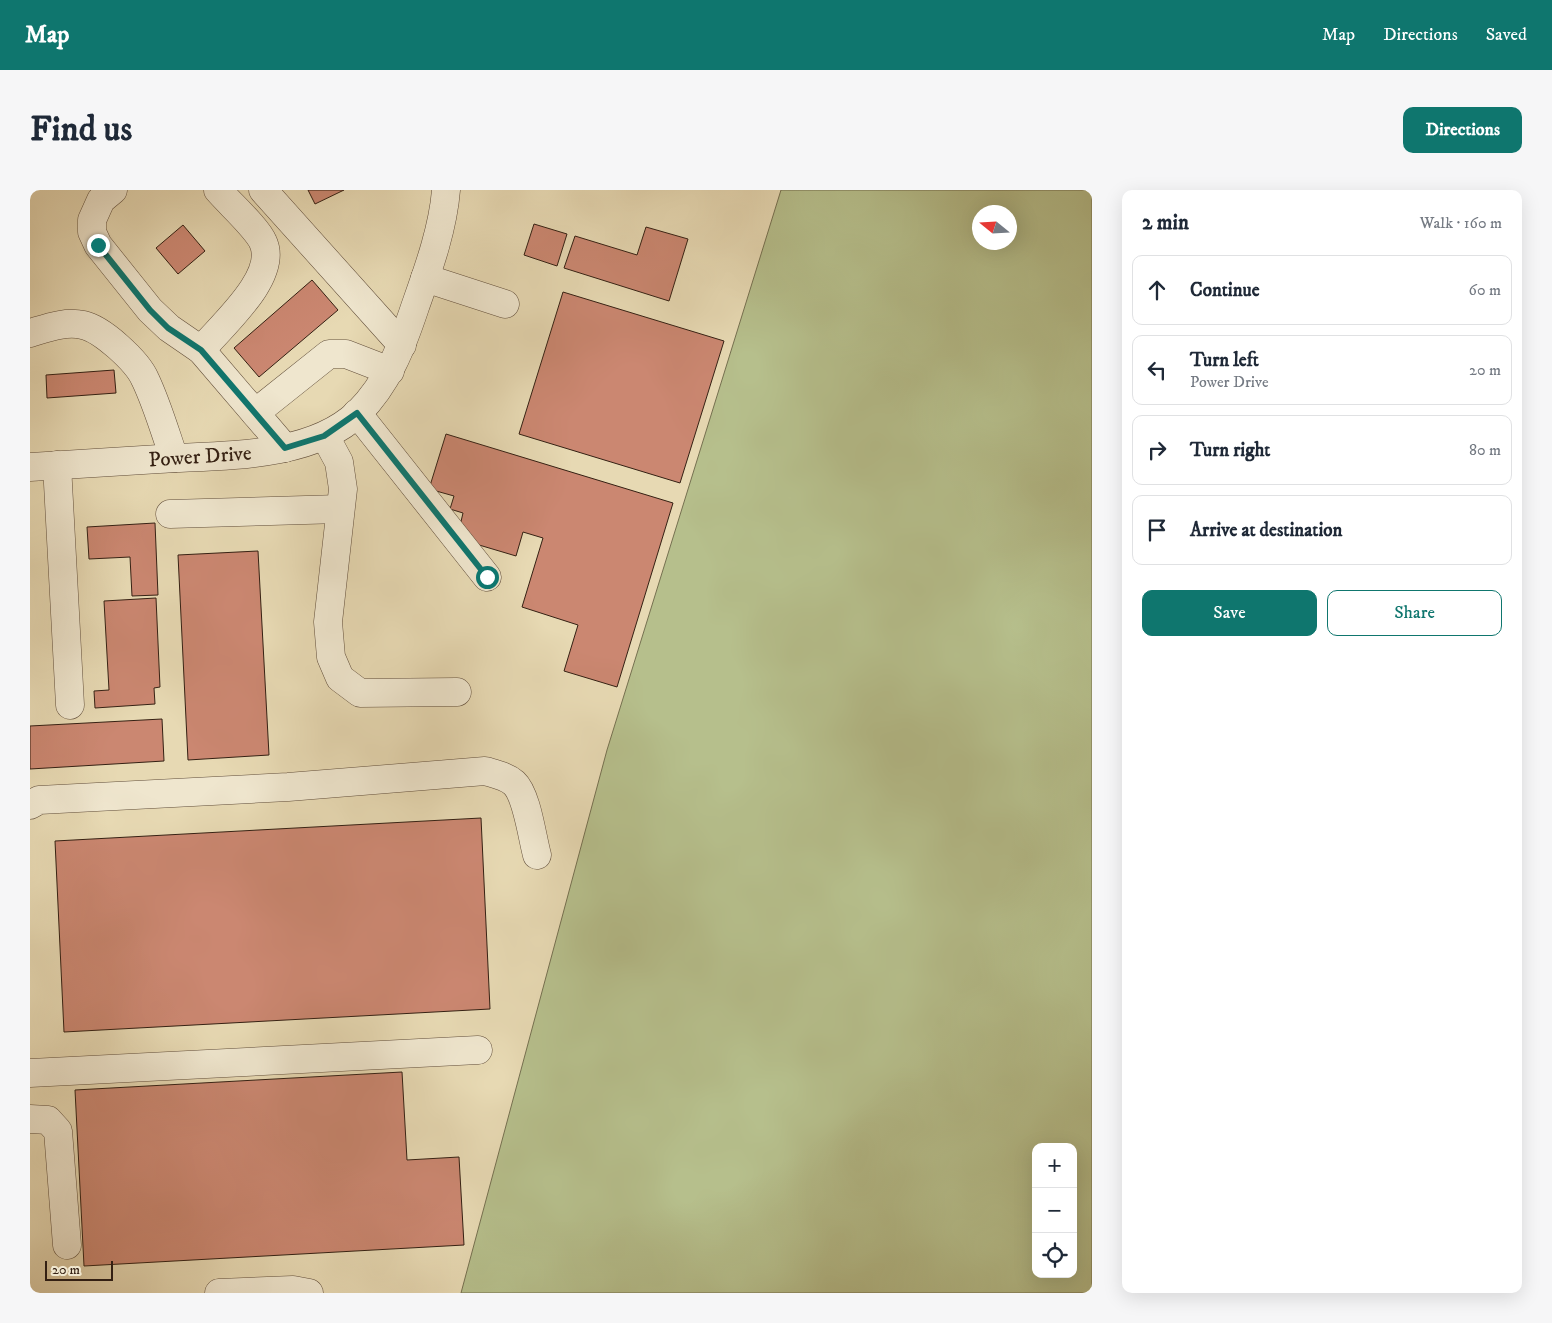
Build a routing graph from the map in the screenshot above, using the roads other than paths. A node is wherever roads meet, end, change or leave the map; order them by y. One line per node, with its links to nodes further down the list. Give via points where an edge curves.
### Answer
1 (113, 190): 9 (street, via 101,200 92,220 92,232 98,245 150,310 168,328)
2 (218, 190): 9 (street, via 263,240 267,254 260,281)
3 (263, 190): 8 (street)
4 (446, 190): 5 (street, Power Drive)
5 (425, 278): 6 (street); 8 (street, Power Drive)
6 (505, 304)
7 (30, 333): 15 (street, via 56,326 84,325 99,331 145,377)
8 (402, 345): 10 (street, Power Drive)
9 (201, 350): 11 (street)
10 (390, 371): 11 (street, via 346,354 329,354); 12 (street, Power Drive)
11 (255, 413): 14 (street)
12 (357, 413): 13 (street, Power Drive); 20 (street)
13 (324, 436): 14 (street, Power Drive); 18 (street, via 339,462)
14 (285, 448): 15 (street, Power Drive)
15 (174, 458): 16 (street, Power Drive)
16 (57, 465): 17 (street, Power Drive); 22 (street)
17 (30, 467)
18 (340, 509): 19 (street); 21 (street, via 328,622 331,658 340,678 360,693)
19 (170, 514)
20 (487, 577)
21 (457, 692)
22 (70, 705)
23 (30, 805): 24 (street, via 39,800 288,787 485,771 514,783 521,792)
24 (537, 855)
25 (478, 1050): 26 (street)
26 (30, 1073)
27 (30, 1119): 28 (street, via 48,1120 58,1131)
28 (67, 1245)
29 (219, 1293): 30 (street, via 293,1290)
30 (309, 1293)

